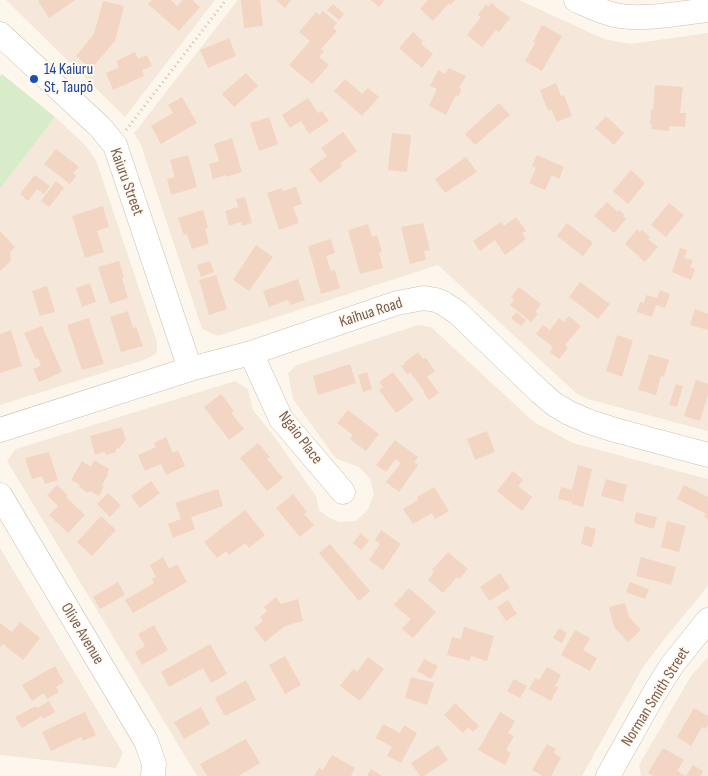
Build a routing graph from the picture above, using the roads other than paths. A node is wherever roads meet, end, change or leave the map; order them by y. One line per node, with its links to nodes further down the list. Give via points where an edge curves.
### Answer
1 (576, 0): 2 (street, via 617,16 641,17)
2 (708, 10)
3 (0, 34): 5 (street, Kaiuru Street, via 100,126 115,145)
4 (251, 353): 5 (street, Kaihua Road); 7 (street, Kaihua Road, via 397,303 424,298 436,300 458,313 554,404 590,422); 8 (street, Ngaio Place, via 281,420)
5 (190, 369): 6 (street, Kaihua Road)
6 (0, 430)
7 (708, 455)
8 (342, 492)
9 (0, 495): 11 (street, Olive Avenue, via 146,742 154,764)
10 (708, 620): 12 (street, Norman Smith Street, via 672,665)
11 (153, 776)
12 (608, 776)

